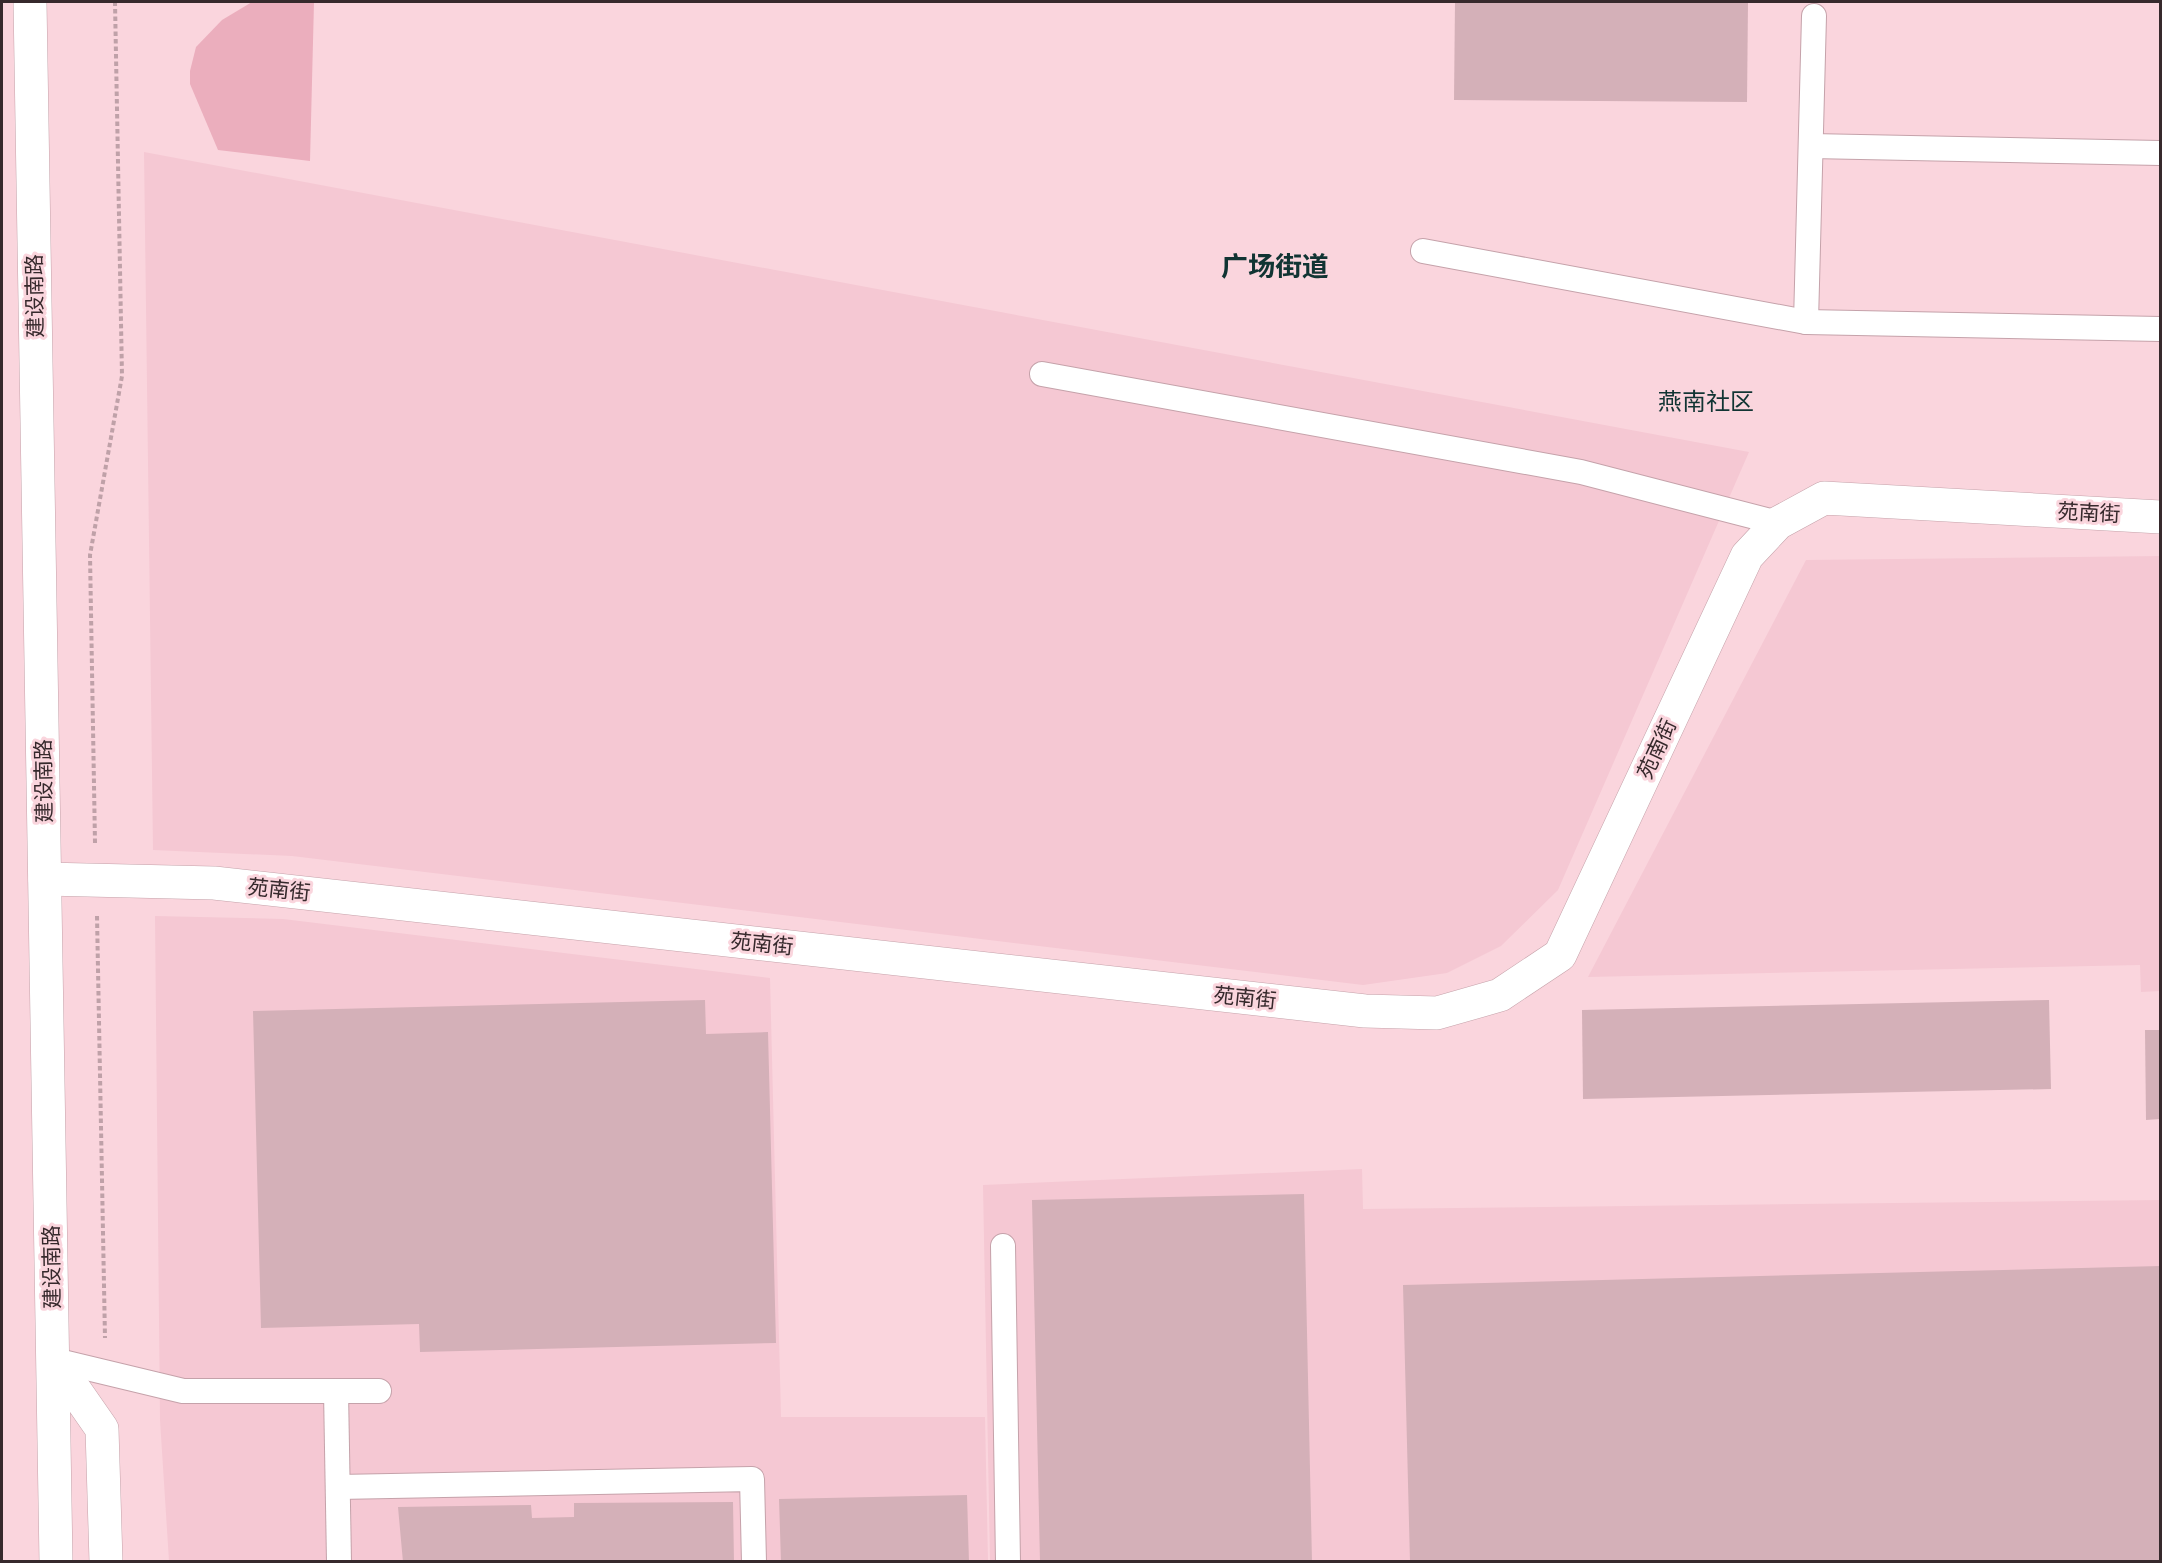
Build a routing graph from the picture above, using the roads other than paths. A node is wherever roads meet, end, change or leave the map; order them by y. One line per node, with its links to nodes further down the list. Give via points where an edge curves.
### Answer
1 (30, 2): 11 (street, 建设南路)
2 (1814, 16): 3 (lane)
3 (1811, 146): 4 (lane); 6 (lane)
4 (2160, 153)
5 (1423, 251): 6 (lane)
6 (1806, 322): 7 (lane)
7 (2160, 329)
8 (1042, 374): 10 (lane, via 1581,472)
9 (2160, 517): 10 (street, 苑南街, via 1824,498)
10 (1778, 523): 11 (street, 苑南街, via 1747,556 1560,955 1500,995 1437,1013 1365,1011 214,883)
11 (45, 879): 13 (street, 建设南路)
12 (1003, 1246): 21 (lane)
13 (54, 1360): 15 (lane, via 183,1390); 17 (street, 建设南路); 18 (street, via 102,1429)
14 (379, 1390): 15 (lane)
15 (336, 1391): 16 (lane)
16 (338, 1487): 19 (lane); 20 (lane, via 753,1479)
17 (57, 1562)
18 (106, 1562)
19 (339, 1562)
20 (754, 1562)
21 (1008, 1562)

